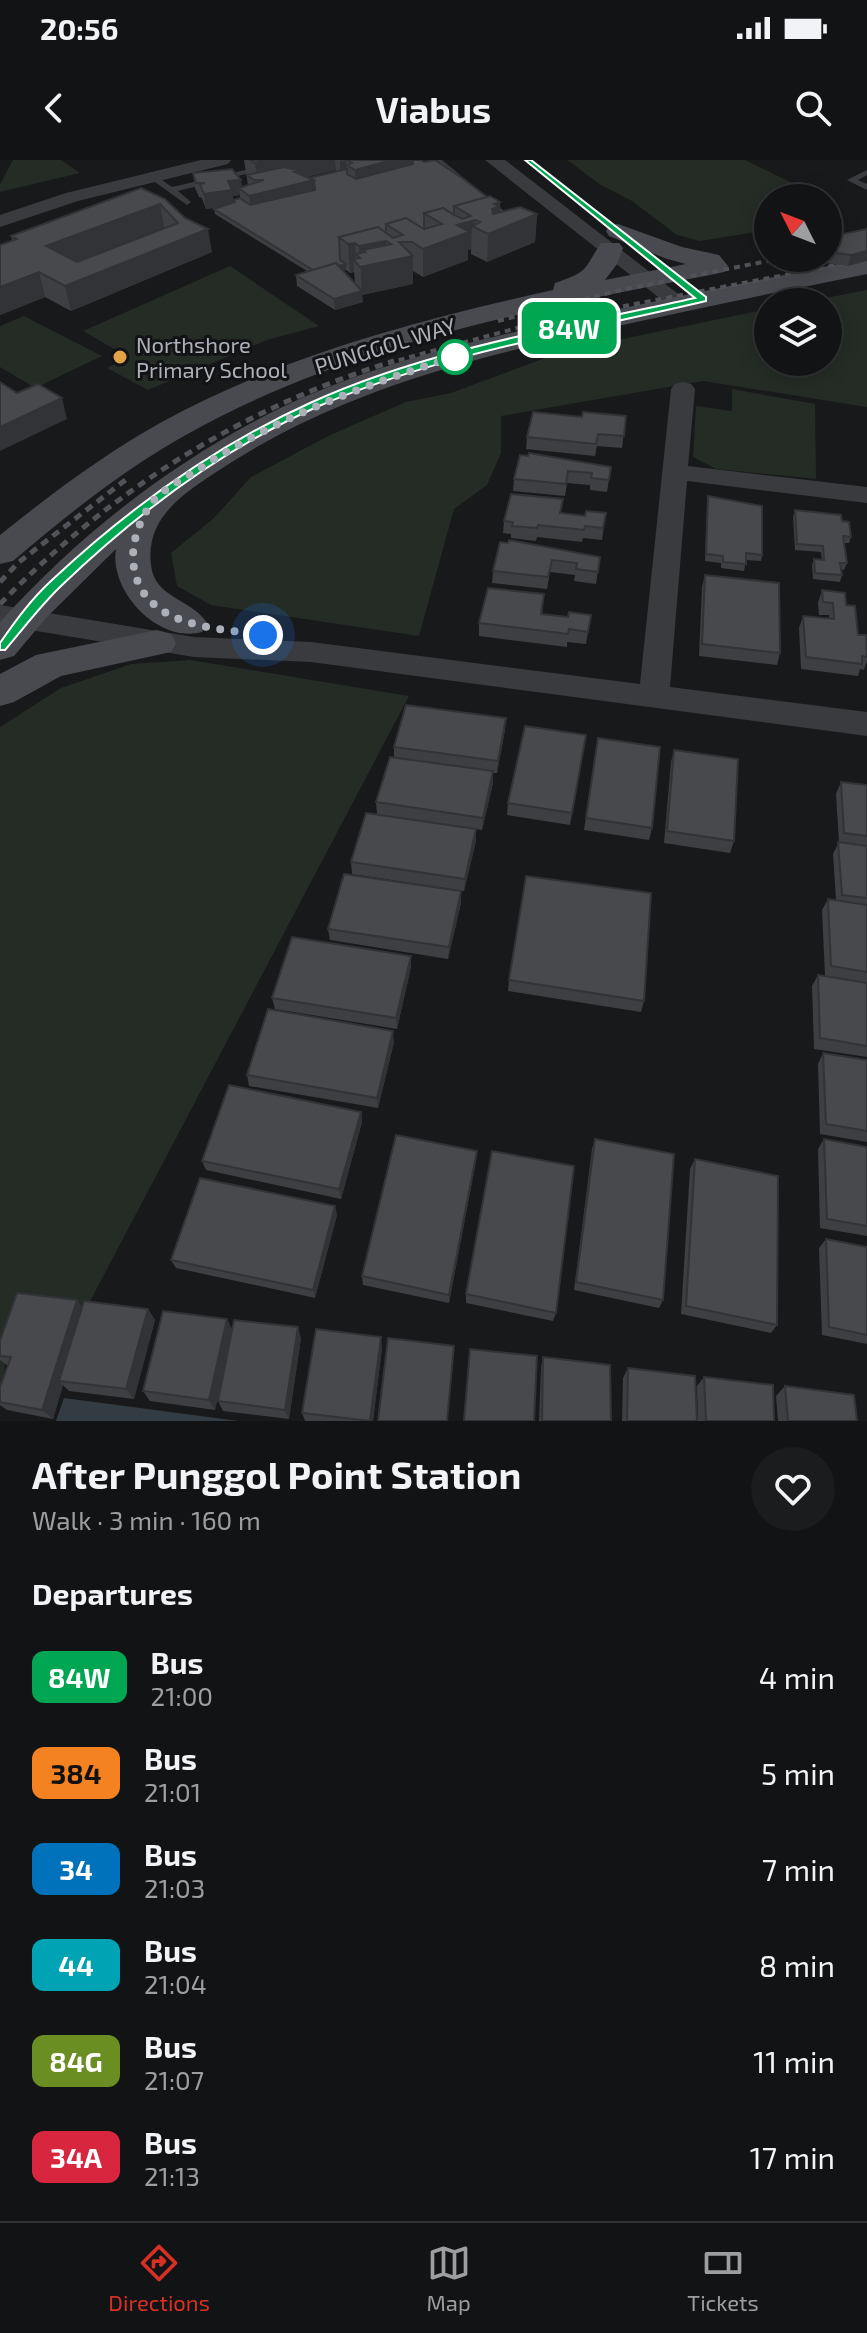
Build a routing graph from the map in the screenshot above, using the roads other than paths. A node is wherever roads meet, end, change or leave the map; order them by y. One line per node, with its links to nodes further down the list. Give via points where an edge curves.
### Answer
1 (182, 160): 12 (street)
2 (222, 160): 7 (street)
3 (298, 160): 9 (lane)
4 (437, 160): 10 (lane)
5 (494, 160): 14 (street)
6 (867, 172): 8 (lane, via 851,180)
7 (152, 177): 9 (lane); 13 (street)
8 (867, 187)
9 (171, 190): 11 (lane)
10 (475, 190)
11 (187, 202)
12 (0, 210)
13 (0, 221)
14 (612, 234): 16 (street); 16 (main road, PUNGGOL WAY, via 676,254 736,262); 18 (main road, via 601,270 586,282)
15 (867, 266): 17 (main road, PUNGGOL WAY)
16 (661, 276): 17 (street); 18 (main road, PUNGGOL WAY)
17 (691, 301): 22 (main road, PUNGGOL WAY, via 490,346 370,383 246,439)
18 (502, 311): 23 (main road, PUNGGOL WAY, via 344,356 262,386 184,424)
19 (683, 389): 20 (street)
20 (675, 472): 21 (street); 29 (street)
21 (867, 495)
22 (155, 500): 26 (main road, PUNGGOL WAY); 27 (main road, via 131,554 144,596)
23 (38, 521): 24 (main road); 25 (main road, PUNGGOL WAY)
24 (0, 533)
25 (0, 553)
26 (13, 615): 27 (street)
27 (172, 633): 28 (main road, via 50,665); 29 (street, via 257,654 311,652)
28 (0, 692)
29 (654, 696): 30 (street)
30 (867, 724)

